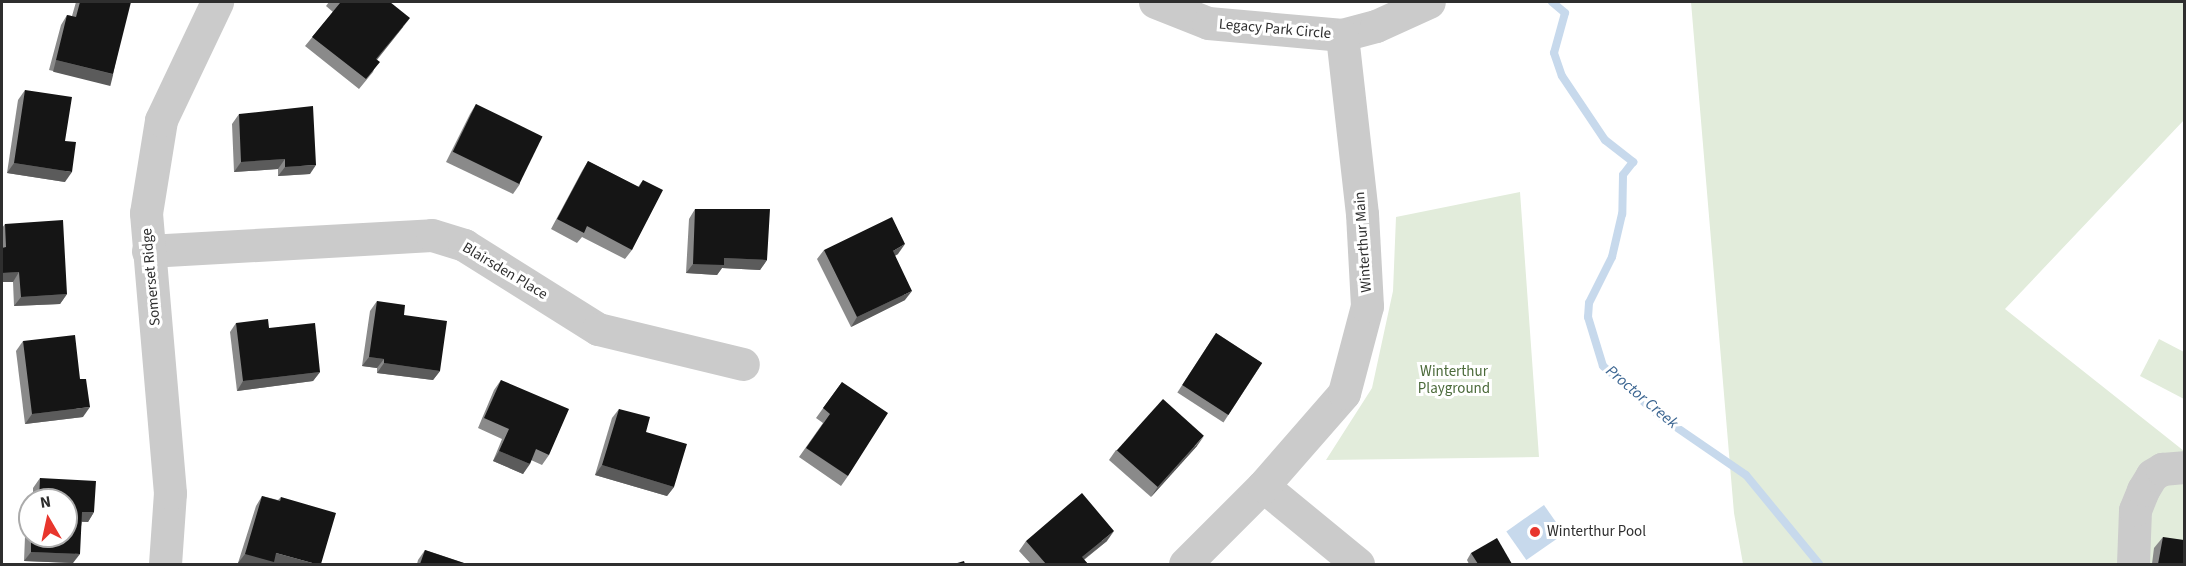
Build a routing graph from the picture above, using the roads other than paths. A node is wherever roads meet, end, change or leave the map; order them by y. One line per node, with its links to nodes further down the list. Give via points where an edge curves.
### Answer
1 (217, 2): 5 (street, Somerset Ridge, via 161,120 146,213)
2 (1155, 2): 4 (street, Legacy Park Circle, via 1208,23)
3 (1429, 2): 4 (street, Legacy Park Circle, via 1376,26)
4 (1342, 35): 8 (street, Winterthur Main, via 1362,214 1367,306 1344,393)
5 (148, 250): 6 (street, Blairsden Place, via 432,235 464,244 598,329); 9 (street, Somerset Ridge, via 170,493)
6 (743, 364)
7 (2184, 467): 12 (street, via 2162,469 2152,475 2143,490 2135,510)
8 (1263, 486): 10 (street, Winterthur Main); 11 (street)
9 (165, 564)
10 (1185, 564)
11 (1358, 564)
12 (2133, 564)

